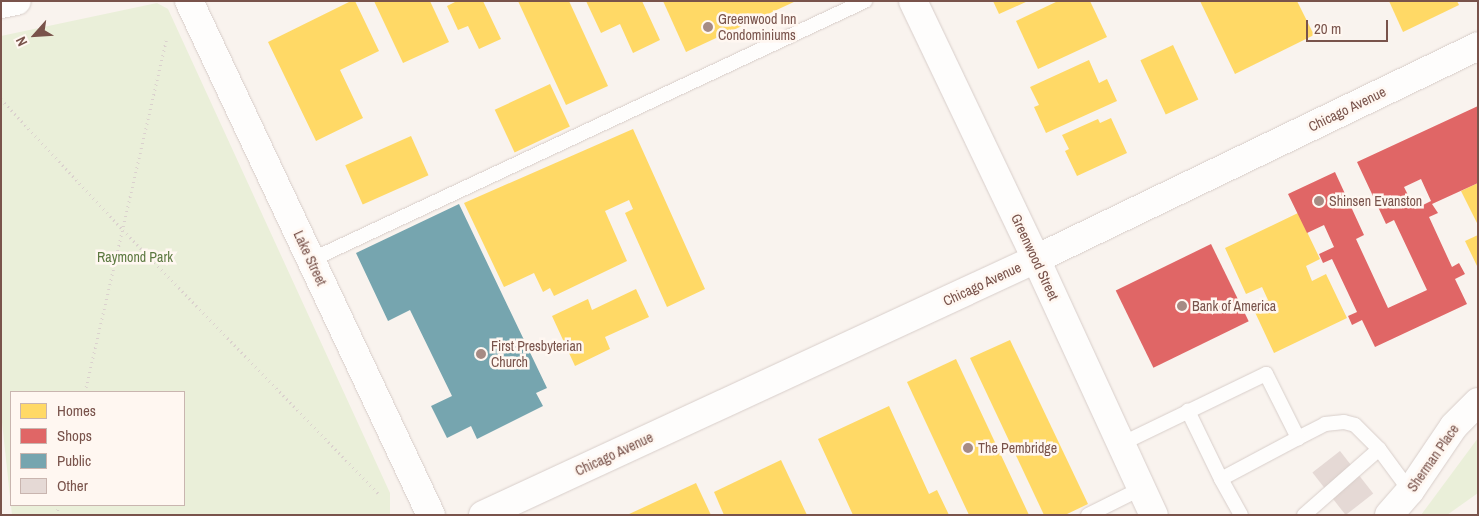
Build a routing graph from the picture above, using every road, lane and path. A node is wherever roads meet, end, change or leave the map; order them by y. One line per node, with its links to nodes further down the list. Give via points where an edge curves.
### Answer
1 (17, 1): 5 (street)
2 (189, 1): 11 (street, Lake Street)
3 (865, 1): 11 (lane)
4 (913, 1): 10 (street, Greenwood Street)
5 (1, 4)
6 (167, 37): 9 (path)
7 (1478, 46): 10 (street, Chicago Avenue)
8 (1, 99): 9 (path)
9 (124, 230): 12 (path); 21 (path)
10 (1036, 259): 16 (street, Greenwood Street); 23 (street, Chicago Avenue)
11 (311, 260): 22 (street, Lake Street)
12 (85, 391)
13 (1478, 402): 20 (street, Sherman Place, via 1454,426)
14 (1188, 411): 15 (lane, via 1266,374); 16 (lane); 18 (lane)
15 (1298, 438): 17 (lane, via 1326,424 1344,422 1355,425); 18 (lane)
16 (1121, 444): 19 (street, Greenwood Street)
17 (1379, 449): 20 (lane); 27 (lane)
18 (1220, 480): 26 (lane)
19 (1142, 488): 24 (lane); 25 (street, Greenwood Street)
20 (1410, 491): 28 (street, Sherman Place)
21 (380, 495)
22 (431, 515)
23 (483, 515)
24 (1088, 515)
25 (1154, 515)
26 (1241, 515)
27 (1304, 515)
28 (1389, 515)

